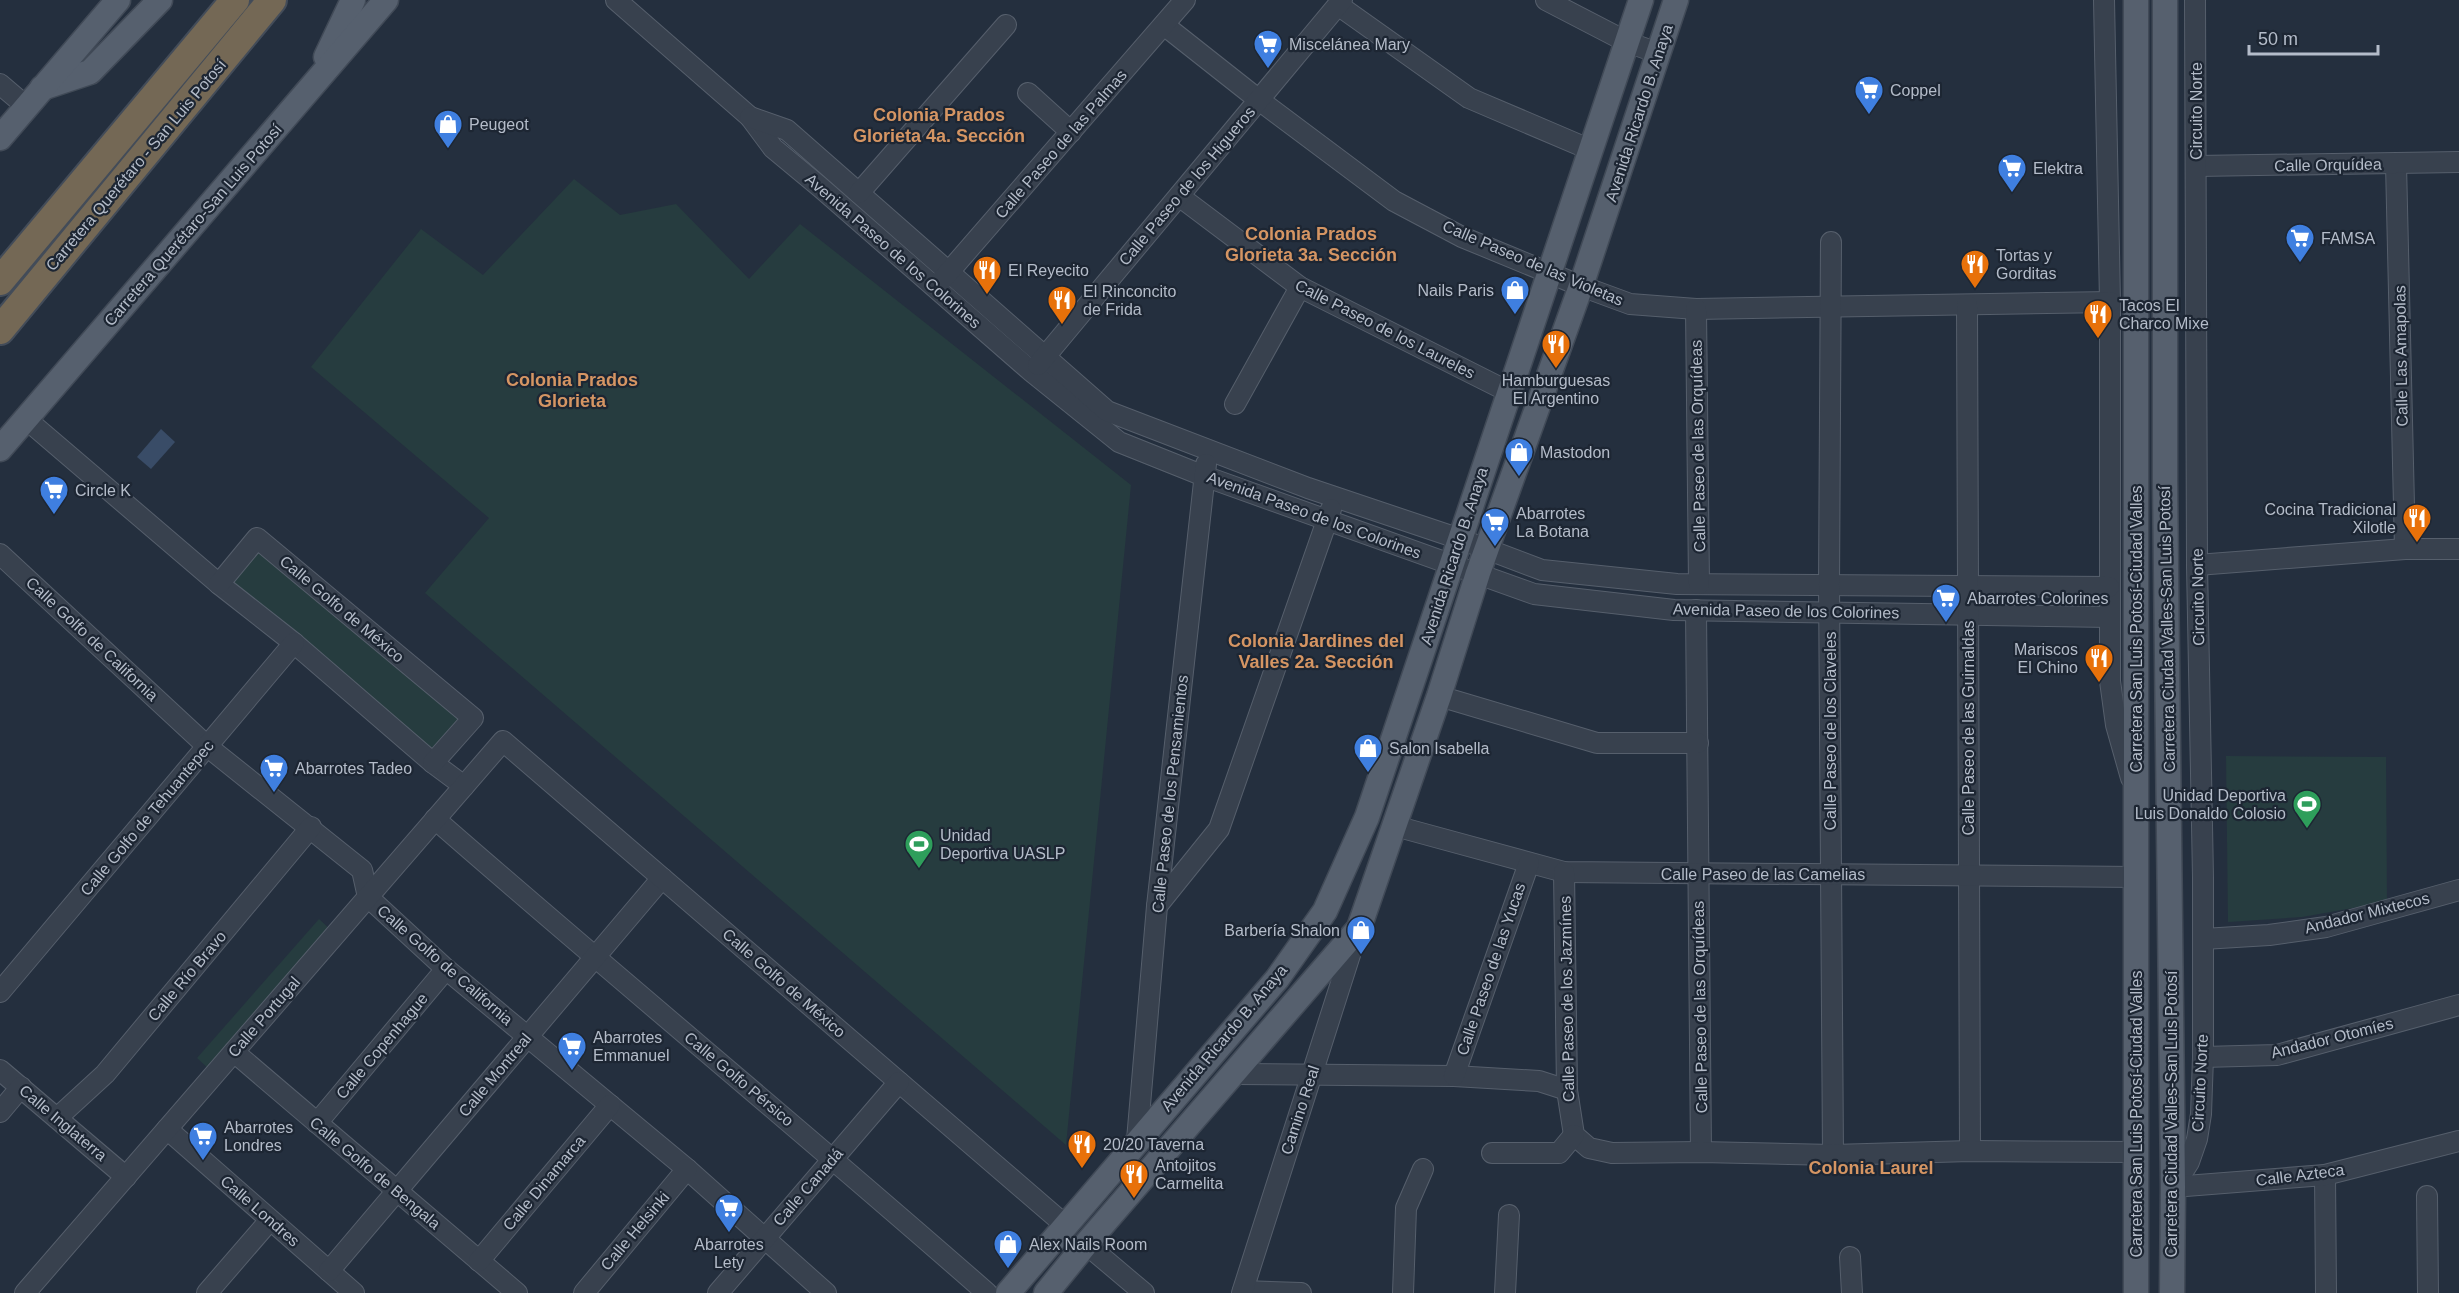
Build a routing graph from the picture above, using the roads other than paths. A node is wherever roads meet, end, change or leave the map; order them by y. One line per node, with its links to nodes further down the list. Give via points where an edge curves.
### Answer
1 (118, 0): 22 (main road)
2 (160, 0): 22 (main road, via 90,72)
3 (235, 0): 43 (highway, Carretera Querétaro - San Luis Potosí)
4 (272, 0): 51 (highway, Carretera Querétaro - San Luis Potosí)
5 (353, 0): 23 (main road)
6 (386, 0): 23 (main road, Carretera Querétaro-San Luis Potosí)
7 (616, 0): 27 (street, Avenida Paseo de los Colorines)
8 (1185, 0): 18 (street, Calle Paseo de las Palmas)
9 (1546, 0): 19 (street)
10 (1641, 0): 19 (main road, Avenida Ricardo B. Anaya)
11 (1676, 0): 20 (main road, Avenida Ricardo B. Anaya)
12 (2104, 0): 47 (street)
13 (2136, 0): 86 (main road, Carretera San Luis Potosí-Ciudad Valles)
14 (2166, 0): 134 (main road, Carretera Ciudad Valles-San Luis Potosí, via 2164,409)
15 (2195, 0): 36 (street, Circuito Norte)
16 (1340, 3): 25 (street, Calle Paseo de los Higueros); 32 (street, via 1469,98)
17 (1006, 25): 38 (street)
18 (1164, 25): 25 (street, Calle Paseo de las Violetas); 29 (street, Calle Paseo de las Palmas)
19 (1627, 42): 20 (street); 32 (main road, Avenida Ricardo B. Anaya)
20 (1658, 53): 44 (main road, Avenida Ricardo B. Anaya)
21 (0, 84): 26 (street)
22 (42, 88): 26 (main road)
23 (310, 89): 56 (main road, Carretera Querétaro-San Luis Potosí)
24 (1028, 93): 29 (street)
25 (1258, 100): 39 (street, Calle Paseo de los Higueros); 42 (street, Calle Paseo de las Violetas, via 1394,201 1462,237)
26 (27, 107): 30 (main road)
27 (750, 117): 28 (street, Avenida Paseo de los Colorines); 31 (street, Avenida Paseo de los Colorines)
28 (787, 130): 31 (street); 33 (street, Avenida Paseo de los Colorines)
29 (1071, 132): 41 (street, Calle Paseo de las Palmas)
30 (0, 138)
31 (773, 148): 37 (street, Avenida Paseo de los Colorines)
32 (1591, 150): 42 (main road, Avenida Ricardo B. Anaya)
33 (811, 151): 37 (street); 38 (street, Avenida Paseo de los Colorines)
34 (2459, 162): 35 (street, Calle Orquídea)
35 (2396, 164): 36 (street, Calle Orquídea); 63 (street, Calle Las Amapolas)
36 (2197, 166): 68 (street, Circuito Norte)
37 (798, 168): 45 (street, Avenida Paseo de los Colorines)
38 (859, 193): 41 (street, Avenida Paseo de los Colorines)
39 (1179, 196): 46 (street, Calle Paseo de los Laureles); 52 (street, Calle Paseo de los Higueros)
40 (1832, 242): 49 (street, Calle Paseo de los Claveles)
41 (950, 271): 45 (street, Calle Paseo de las Palmas); 52 (street, Avenida Paseo de los Colorines)
42 (1550, 273): 44 (street, Calle Paseo de las Violetas); 54 (main road, Avenida Ricardo B. Anaya)
43 (0, 281)
44 (1581, 286): 50 (street, Calle Paseo de las Violetas, via 1630,304); 65 (main road, Avenida Ricardo B. Anaya)
45 (936, 287): 53 (street, Avenida Paseo de los Colorines)
46 (1300, 287): 54 (street, Calle Paseo de los Laureles); 55 (street)
47 (2110, 302): 48 (street, Calle Paseo de las Violetas); 74 (street)
48 (1967, 305): 49 (street, Calle Paseo de las Violetas); 73 (street, Calle Paseo de las Guirnaldas)
49 (1830, 307): 50 (street, Calle Paseo de las Violetas); 72 (street, Calle Paseo de los Claveles)
50 (1696, 309): 71 (street, Calle Paseo de las Orquídeas)
51 (0, 330)
52 (1045, 357): 53 (street, Calle Paseo de los Higueros); 58 (street, Avenida Paseo de los Colorines, via 1107,411)
53 (1032, 372): 59 (street, Avenida Paseo de los Colorines, via 1119,442)
54 (1509, 392): 62 (main road, Avenida Ricardo B. Anaya)
55 (1235, 404)
56 (26, 419): 57 (main road, Carretera Querétaro-San Luis Potosí); 70 (street)
57 (0, 450)
58 (1208, 450): 59 (street, Calle Paseo de los Pensamientos); 60 (street, Avenida Paseo de los Colorines)
59 (1204, 476): 61 (street, Avenida Paseo de los Colorines); 99 (street, Calle Paseo de los Pensamientos)
60 (1335, 497): 61 (street); 62 (street, Avenida Paseo de los Colorines)
61 (1327, 520): 67 (street, Avenida Paseo de los Colorines); 99 (street, via 1219,829)
62 (1460, 539): 65 (street, Avenida Paseo de los Colorines); 67 (main road, Avenida Ricardo B. Anaya)
63 (2404, 549): 64 (street); 68 (street)
64 (2459, 549)
65 (1486, 550): 69 (main road, Avenida Ricardo B. Anaya); 71 (street, Avenida Paseo de los Colorines, via 1542,570)
66 (0, 554): 83 (street, Calle Golfo de California)
67 (1452, 565): 69 (street, Avenida Paseo de los Colorines); 122 (main road, Avenida Ricardo B. Anaya, via 1367,817 1324,910 1277,979)
68 (2197, 565): 101 (street, Circuito Norte)
69 (1478, 573): 75 (street, Avenida Paseo de los Colorines, via 1534,594); 80 (main road, Avenida Ricardo B. Anaya)
70 (219, 584): 79 (street); 84 (street, Calle Golfo de México, via 257,538 473,718)
71 (1699, 584): 72 (street, Avenida Paseo de los Colorines)
72 (1829, 585): 73 (street, Avenida Paseo de los Colorines); 76 (street, Calle Paseo de los Claveles)
73 (1968, 586): 74 (street, Avenida Paseo de los Colorines); 77 (street, Calle Paseo de las Guirnaldas)
74 (2109, 587): 78 (street)
75 (1696, 610): 76 (street, Avenida Paseo de los Colorines); 82 (street, Calle Paseo de las Orquídeas)
76 (1829, 612): 77 (street, Avenida Paseo de los Colorines); 93 (street, Calle Paseo de los Claveles)
77 (1969, 614): 78 (street, Avenida Paseo de los Colorines); 94 (street, Calle Paseo de las Guirnaldas)
78 (2109, 617): 86 (street, via 2110,681 2116,725)
79 (294, 643): 83 (street, Calle Golfo de Tehuantepec); 84 (street)
80 (1440, 696): 82 (street, via 1597,743); 88 (main road, Avenida Ricardo B. Anaya)
81 (503, 741): 85 (street, Calle Portugal); 95 (street, Calle Golfo de México)
82 (1698, 743): 92 (street, Calle Paseo de las Orquídeas)
83 (208, 747): 89 (street, Calle Golfo de California); 104 (street, Calle Golfo de Tehuantepec)
84 (433, 763): 85 (street)
85 (464, 786): 87 (street, Calle Portugal)
86 (2135, 794): 96 (main road, Carretera San Luis Potosí-Ciudad Valles)
87 (435, 819): 98 (street, Calle Portugal); 102 (street, Calle Golfo Pérsico)
88 (1395, 826): 90 (street, Calle Paseo de las Camelias); 100 (main road, Avenida Ricardo B. Anaya)
89 (311, 828): 98 (street, Calle Golfo de California, via 362,870); 118 (street, Calle Río Bravo, via 105,1074)
90 (1529, 863): 91 (street, Calle Paseo de las Camelias); 112 (street, Calle Paseo de las Yucas)
91 (1564, 872): 92 (street, Calle Paseo de las Camelias); 115 (street, Calle Paseo de los Jazmínes)
92 (1699, 873): 93 (street, Calle Paseo de las Camelias); 125 (street, Calle Paseo de las Orquídeas)
93 (1831, 874): 94 (street, Calle Paseo de las Camelias); 128 (street, Calle Paseo de los Claveles)
94 (1968, 875): 96 (street, Calle Paseo de las Camelias); 124 (street, Calle Paseo de las Guirnaldas)
95 (662, 878): 102 (street, Calle Montreal); 113 (street, Calle Golfo de México)
96 (2136, 878): 126 (main road, Carretera San Luis Potosí-Ciudad Valles)
97 (2459, 890): 101 (street, Andador Mixtecos, via 2326,927)
98 (368, 897): 103 (street, Calle Golfo de California); 107 (street, Calle Portugal)
99 (1157, 906): 122 (street, Calle Paseo de los Pensamientos)
100 (1359, 928): 110 (main road, Avenida Ricardo B. Anaya); 111 (street, Camino Real)
101 (2203, 939): 108 (street, Circuito Norte)
102 (594, 958): 106 (street, Calle Montreal); 129 (street, Calle Golfo Pérsico)
103 (446, 969): 106 (street, Calle Golfo de California); 119 (street, Calle Copenhague)
104 (0, 992)
105 (2459, 1005): 108 (street, Andador Otomíes, via 2277,1055)
106 (528, 1036): 116 (street, Calle Golfo de California); 135 (street, Calle Montreal)
107 (234, 1052): 119 (street, Calle Golfo de Bengala); 120 (street, Calle Portugal)
108 (2203, 1057): 134 (street, Circuito Norte, via 2197,1138 2189,1162)
109 (0, 1070): 114 (street, Calle Inglaterra)
110 (1234, 1074): 111 (street); 141 (main road, Avenida Ricardo B. Anaya)
111 (1312, 1075): 112 (street); 145 (street, Camino Real)
112 (1454, 1076): 115 (street, via 1539,1081)
113 (899, 1082): 129 (street, Calle Canadá); 139 (street, Calle Golfo de México)
114 (21, 1088): 117 (street); 118 (street, Calle Inglaterra)
115 (1567, 1090): 121 (street, Calle Paseo de los Jazmínes)
116 (610, 1105): 130 (street, Calle Golfo de California); 143 (street, Calle Dinamarca)
117 (0, 1112)
118 (57, 1118): 133 (street, Calle Inglaterra)
119 (317, 1123): 135 (street, Calle Golfo de Bengala)
120 (167, 1129): 133 (street, Calle Portugal); 138 (street, Calle Londres)
121 (1575, 1135): 125 (street, via 1589,1148 1612,1153); 127 (street, via 1558,1153)
122 (1137, 1140): 139 (main road, Avenida Ricardo B. Anaya)
123 (2459, 1141): 132 (street, Calle Azteca)
124 (1970, 1151): 126 (street); 128 (street)
125 (1701, 1152): 128 (street)
126 (2135, 1152): 161 (main road, Carretera San Luis Potosí-Ciudad Valles)
127 (1492, 1153)
128 (1833, 1155)
129 (833, 1158): 140 (street, Calle Canadá); 153 (street, Calle Golfo Pérsico)
130 (687, 1169): 140 (street, Calle Golfo de California); 150 (street, Calle Helsinki)
131 (1423, 1169): 158 (street, via 1406,1208)
132 (2325, 1175): 134 (street, Calle Azteca); 163 (street)
133 (126, 1177): 146 (street, Calle Portugal)
134 (2173, 1187): 162 (main road, Carretera Ciudad Valles-San Luis Potosí)
135 (397, 1191): 143 (street, Calle Golfo de Bengala); 144 (street, Calle Montreal)
136 (2427, 1196): 164 (street)
137 (1509, 1215): 159 (street)
138 (270, 1220): 144 (street, Calle Londres); 147 (street)
139 (1065, 1225): 154 (main road, Avenida Ricardo B. Anaya)
140 (764, 1238): 151 (street, Calle Canadá); 152 (street, Calle Golfo de California)
141 (1086, 1244): 155 (main road, Avenida Ricardo B. Anaya); 156 (street)
142 (1850, 1257): 160 (street)
143 (479, 1261): 149 (street, Calle Golfo de Bengala)
144 (329, 1271): 148 (street, Calle Londres)
145 (1242, 1292): 157 (street)
146 (25, 1293)
147 (207, 1293)
148 (354, 1293)
149 (517, 1293)
150 (584, 1293)
151 (718, 1293)
152 (826, 1293)
153 (987, 1293)
154 (1008, 1293)
155 (1046, 1293)
156 (1144, 1293)
157 (1302, 1293)
158 (1403, 1293)
159 (1505, 1293)
160 (1852, 1293)
161 (2136, 1293)
162 (2172, 1293)
163 (2326, 1293)
164 (2428, 1293)

